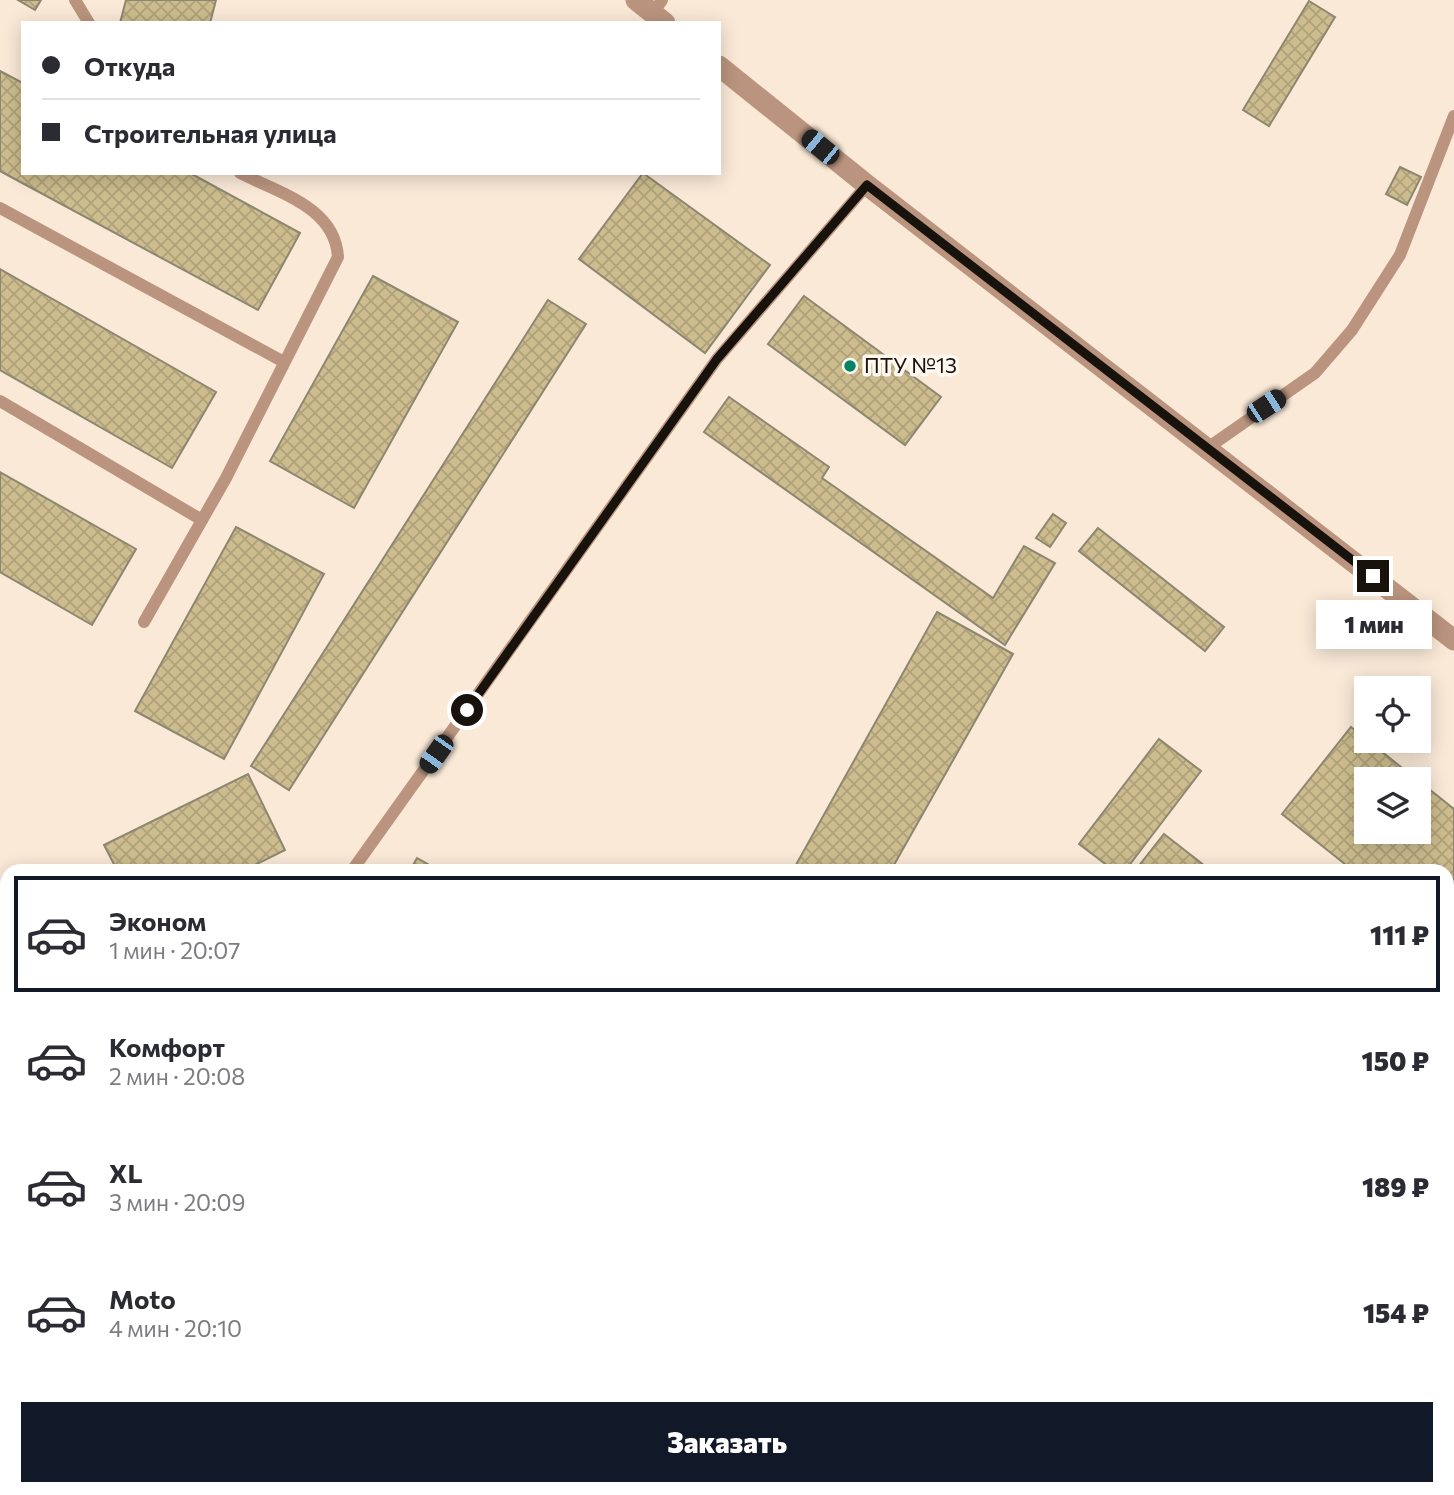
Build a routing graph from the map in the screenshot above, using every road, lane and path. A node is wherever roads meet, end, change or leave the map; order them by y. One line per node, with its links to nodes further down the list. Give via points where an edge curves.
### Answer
1 (75, 0): 2 (lane)
2 (88, 21)
3 (721, 68): 6 (street)
4 (1454, 116): 10 (lane, via 1400,255 1352,330 1315,373)
5 (244, 175): 8 (lane, via 320,214 337,237 338,257)
6 (867, 185): 10 (street); 14 (lane, via 717,359)
7 (0, 208): 8 (lane)
8 (284, 362): 11 (lane)
9 (0, 401): 11 (lane)
10 (1209, 447): 13 (street)
11 (202, 520): 12 (lane)
12 (144, 622)
13 (1454, 640)
14 (357, 864)

